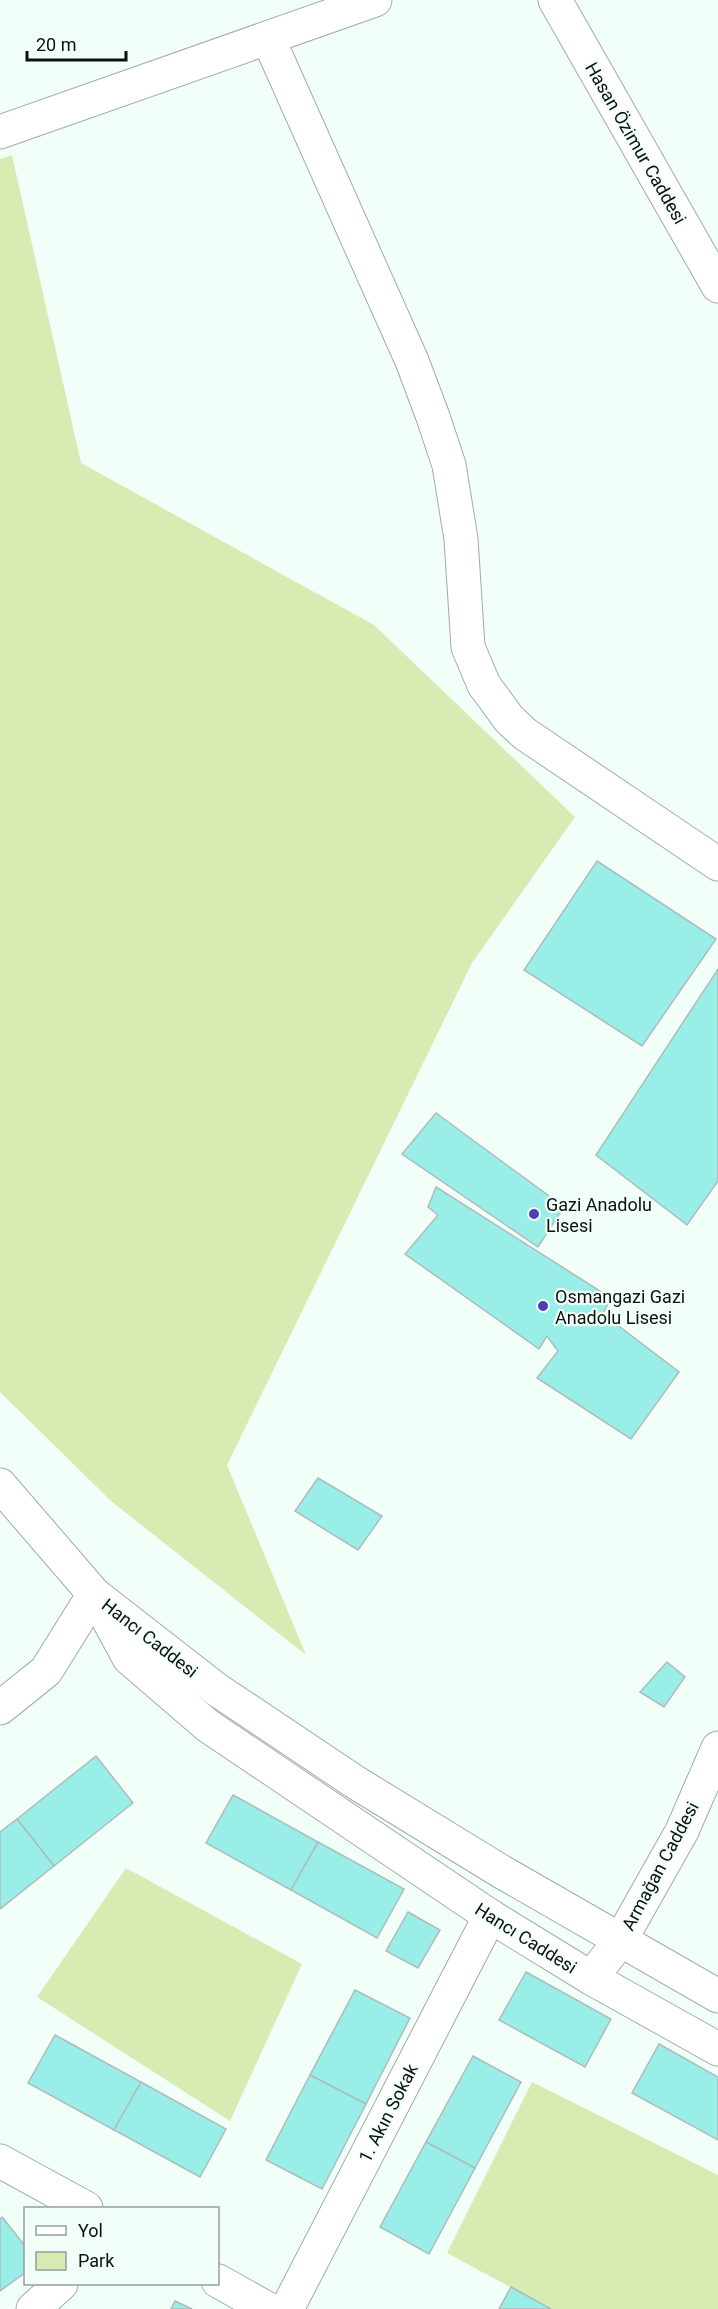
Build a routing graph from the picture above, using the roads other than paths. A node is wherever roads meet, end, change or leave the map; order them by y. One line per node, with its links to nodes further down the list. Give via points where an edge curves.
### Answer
1 (555, 0): 5 (street, Hasan Özimur Caddesi)
2 (367, 1): 3 (street)
3 (268, 38): 4 (street); 6 (street, via 434,417 448,465 461,539 468,647 484,686 525,734)
4 (0, 132)
5 (718, 286)
6 (718, 864)
7 (0, 1485): 8 (street)
8 (94, 1594): 9 (street, via 45,1671); 11 (street, Hancı Caddesi, via 129,1658 208,1726); 12 (street, Hancı Caddesi, via 216,1689 355,1782)
9 (0, 1708)
10 (718, 1748): 12 (street, Armağan Caddesi, via 682,1831)
11 (490, 1916): 13 (street, Hancı Caddesi); 22 (street, 1. Akın Sokak)
12 (620, 1941): 13 (street, Armağan Caddesi); 14 (street, Hancı Caddesi)
13 (591, 1978): 15 (street, Hancı Caddesi)
14 (718, 1996)
15 (718, 2049)
16 (0, 2161): 17 (street)
17 (84, 2207)
18 (219, 2282): 21 (street)
19 (59, 2285): 20 (street)
20 (33, 2309)
21 (268, 2309)
22 (287, 2309)

